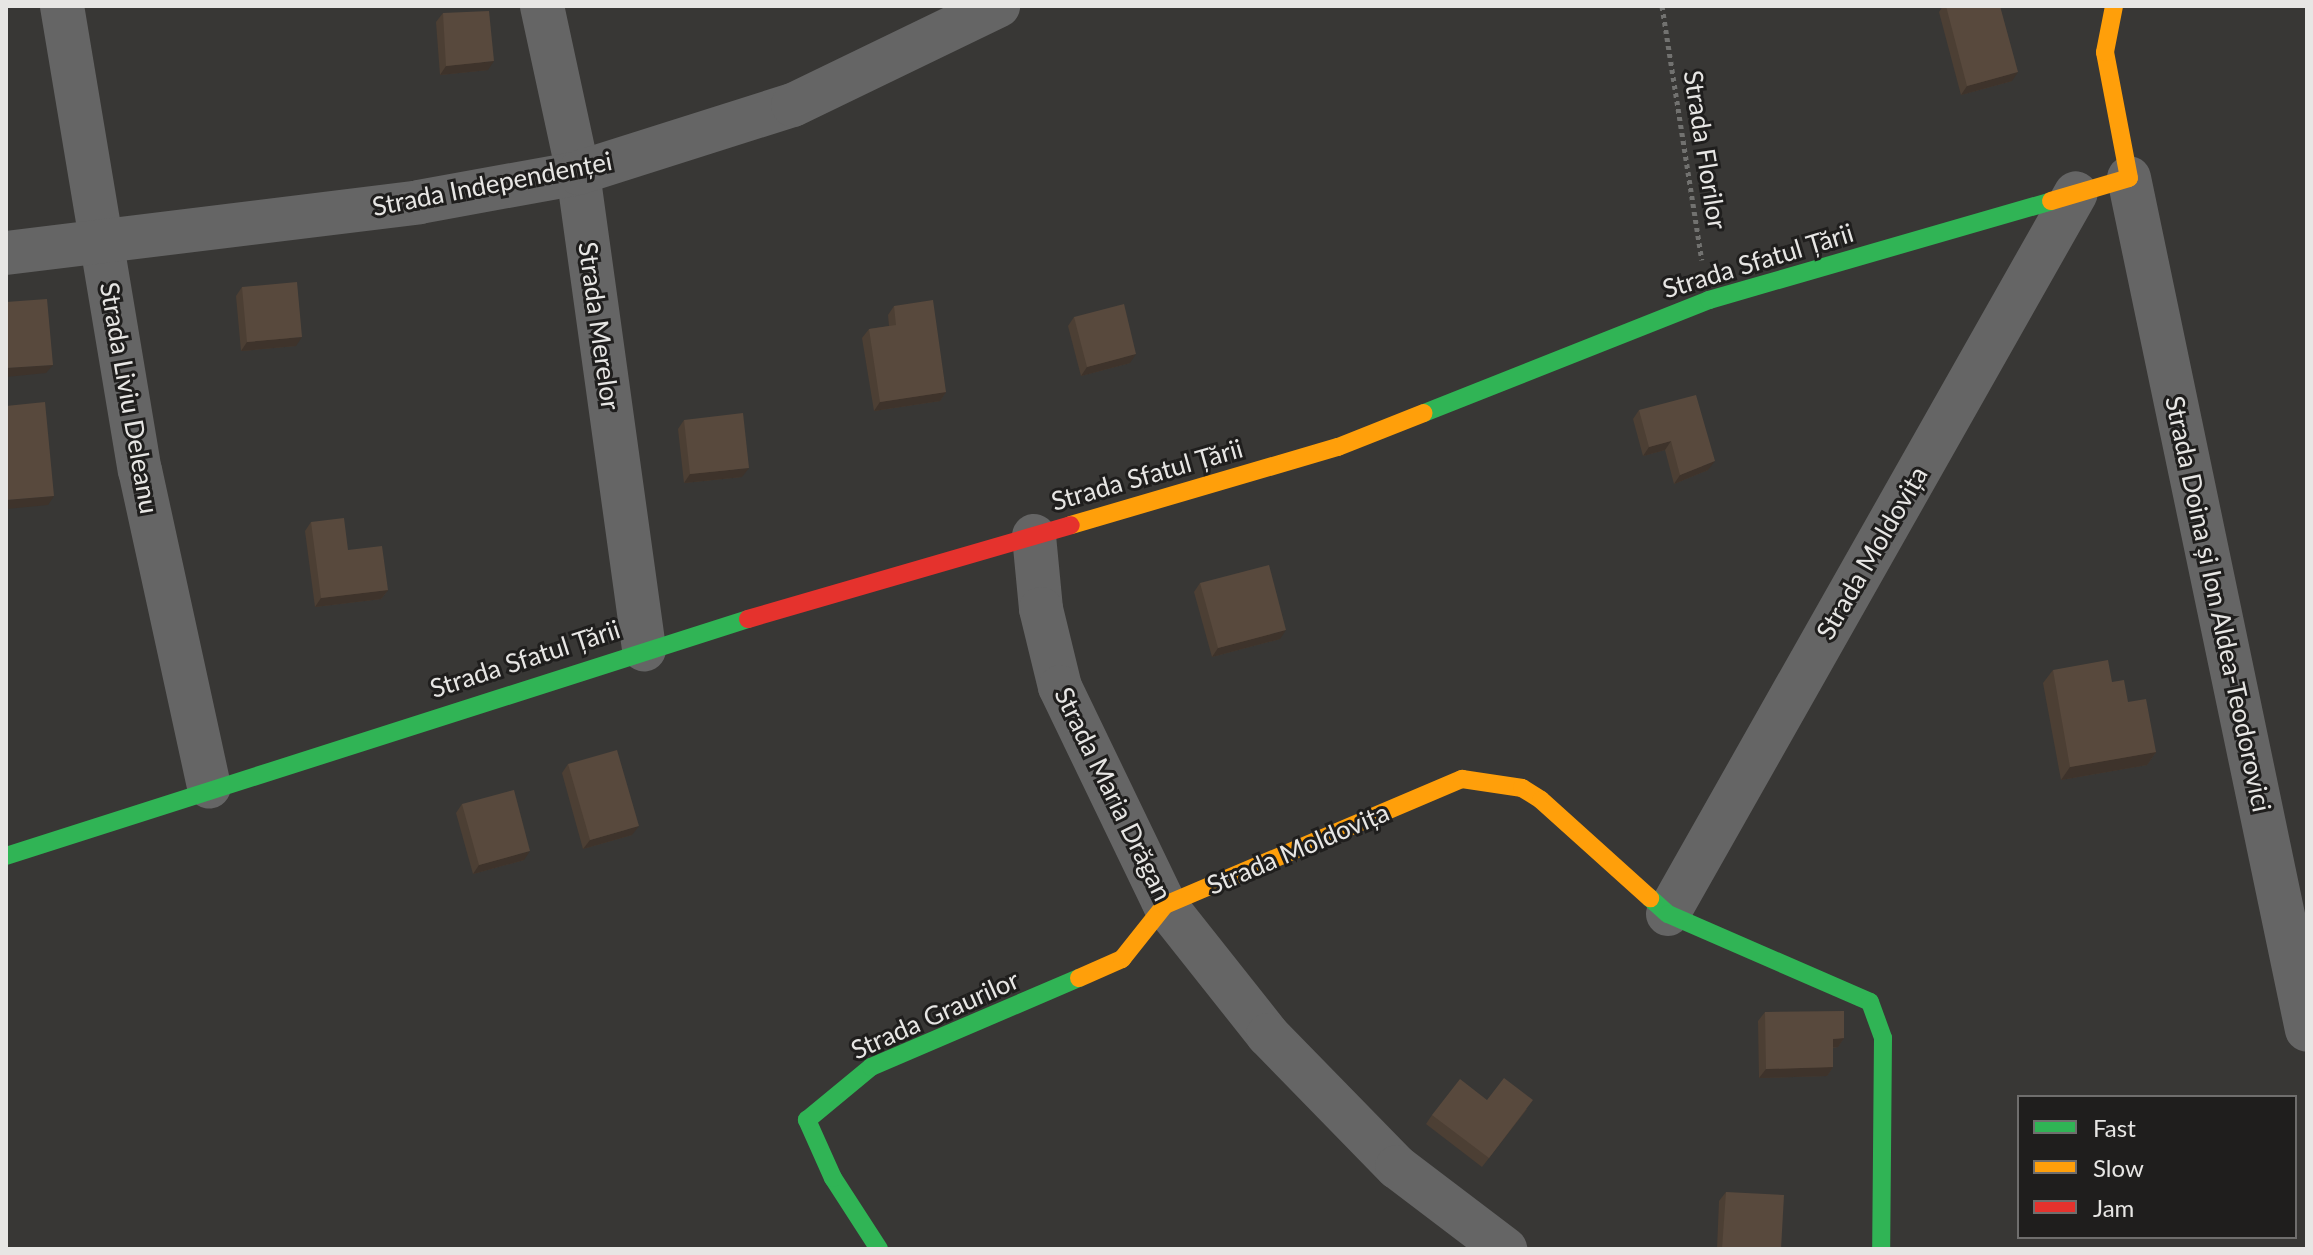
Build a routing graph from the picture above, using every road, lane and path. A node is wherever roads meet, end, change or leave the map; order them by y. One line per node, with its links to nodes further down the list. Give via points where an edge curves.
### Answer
1 (62, 6): 9 (street, Strada Liviu Deleanu)
2 (542, 6): 6 (street, Strada Merelor)
3 (998, 6): 6 (street, Strada Independenței, via 793,105)
4 (1662, 6): 11 (path, Strada Florilor)
5 (2114, 6): 7 (street, via 2105,52)
6 (578, 173): 9 (street, Strada Independenței, via 419,202); 13 (street, Strada Merelor)
7 (2129, 178): 8 (street, Strada Sfatul Țării); 18 (street, Strada Doina și Ion Aldea-Teodorovici)
8 (2076, 193): 11 (street, Strada Sfatul Țării); 17 (street, Strada Moldovița)
9 (102, 243): 10 (street, Strada Independenței); 14 (street, Strada Liviu Deleanu, via 140,470)
10 (6, 253)
11 (1709, 300): 12 (street, Strada Sfatul Țării, via 1338,447)
12 (1034, 536): 13 (street, Strada Sfatul Țării); 16 (street, Strada Maria Drăgan, via 1041,609 1060,687)
13 (644, 649): 14 (street, Strada Sfatul Țării)
14 (209, 787): 15 (street, Strada Sfatul Țării)
15 (6, 856)
16 (1165, 905): 17 (street, Strada Moldovița, via 1462,779 1479,778 1522,788 1541,800); 19 (street, Strada Graurilor, via 1122,959 871,1067 807,1120 833,1178); 20 (street, Strada Maria Drăgan, via 1268,1035 1397,1167)
17 (1668, 914): 21 (street, Strada Moldovița, via 1870,1002 1883,1038)
18 (2307, 1030)
19 (879, 1249)
20 (1505, 1249)
21 (1881, 1249)

